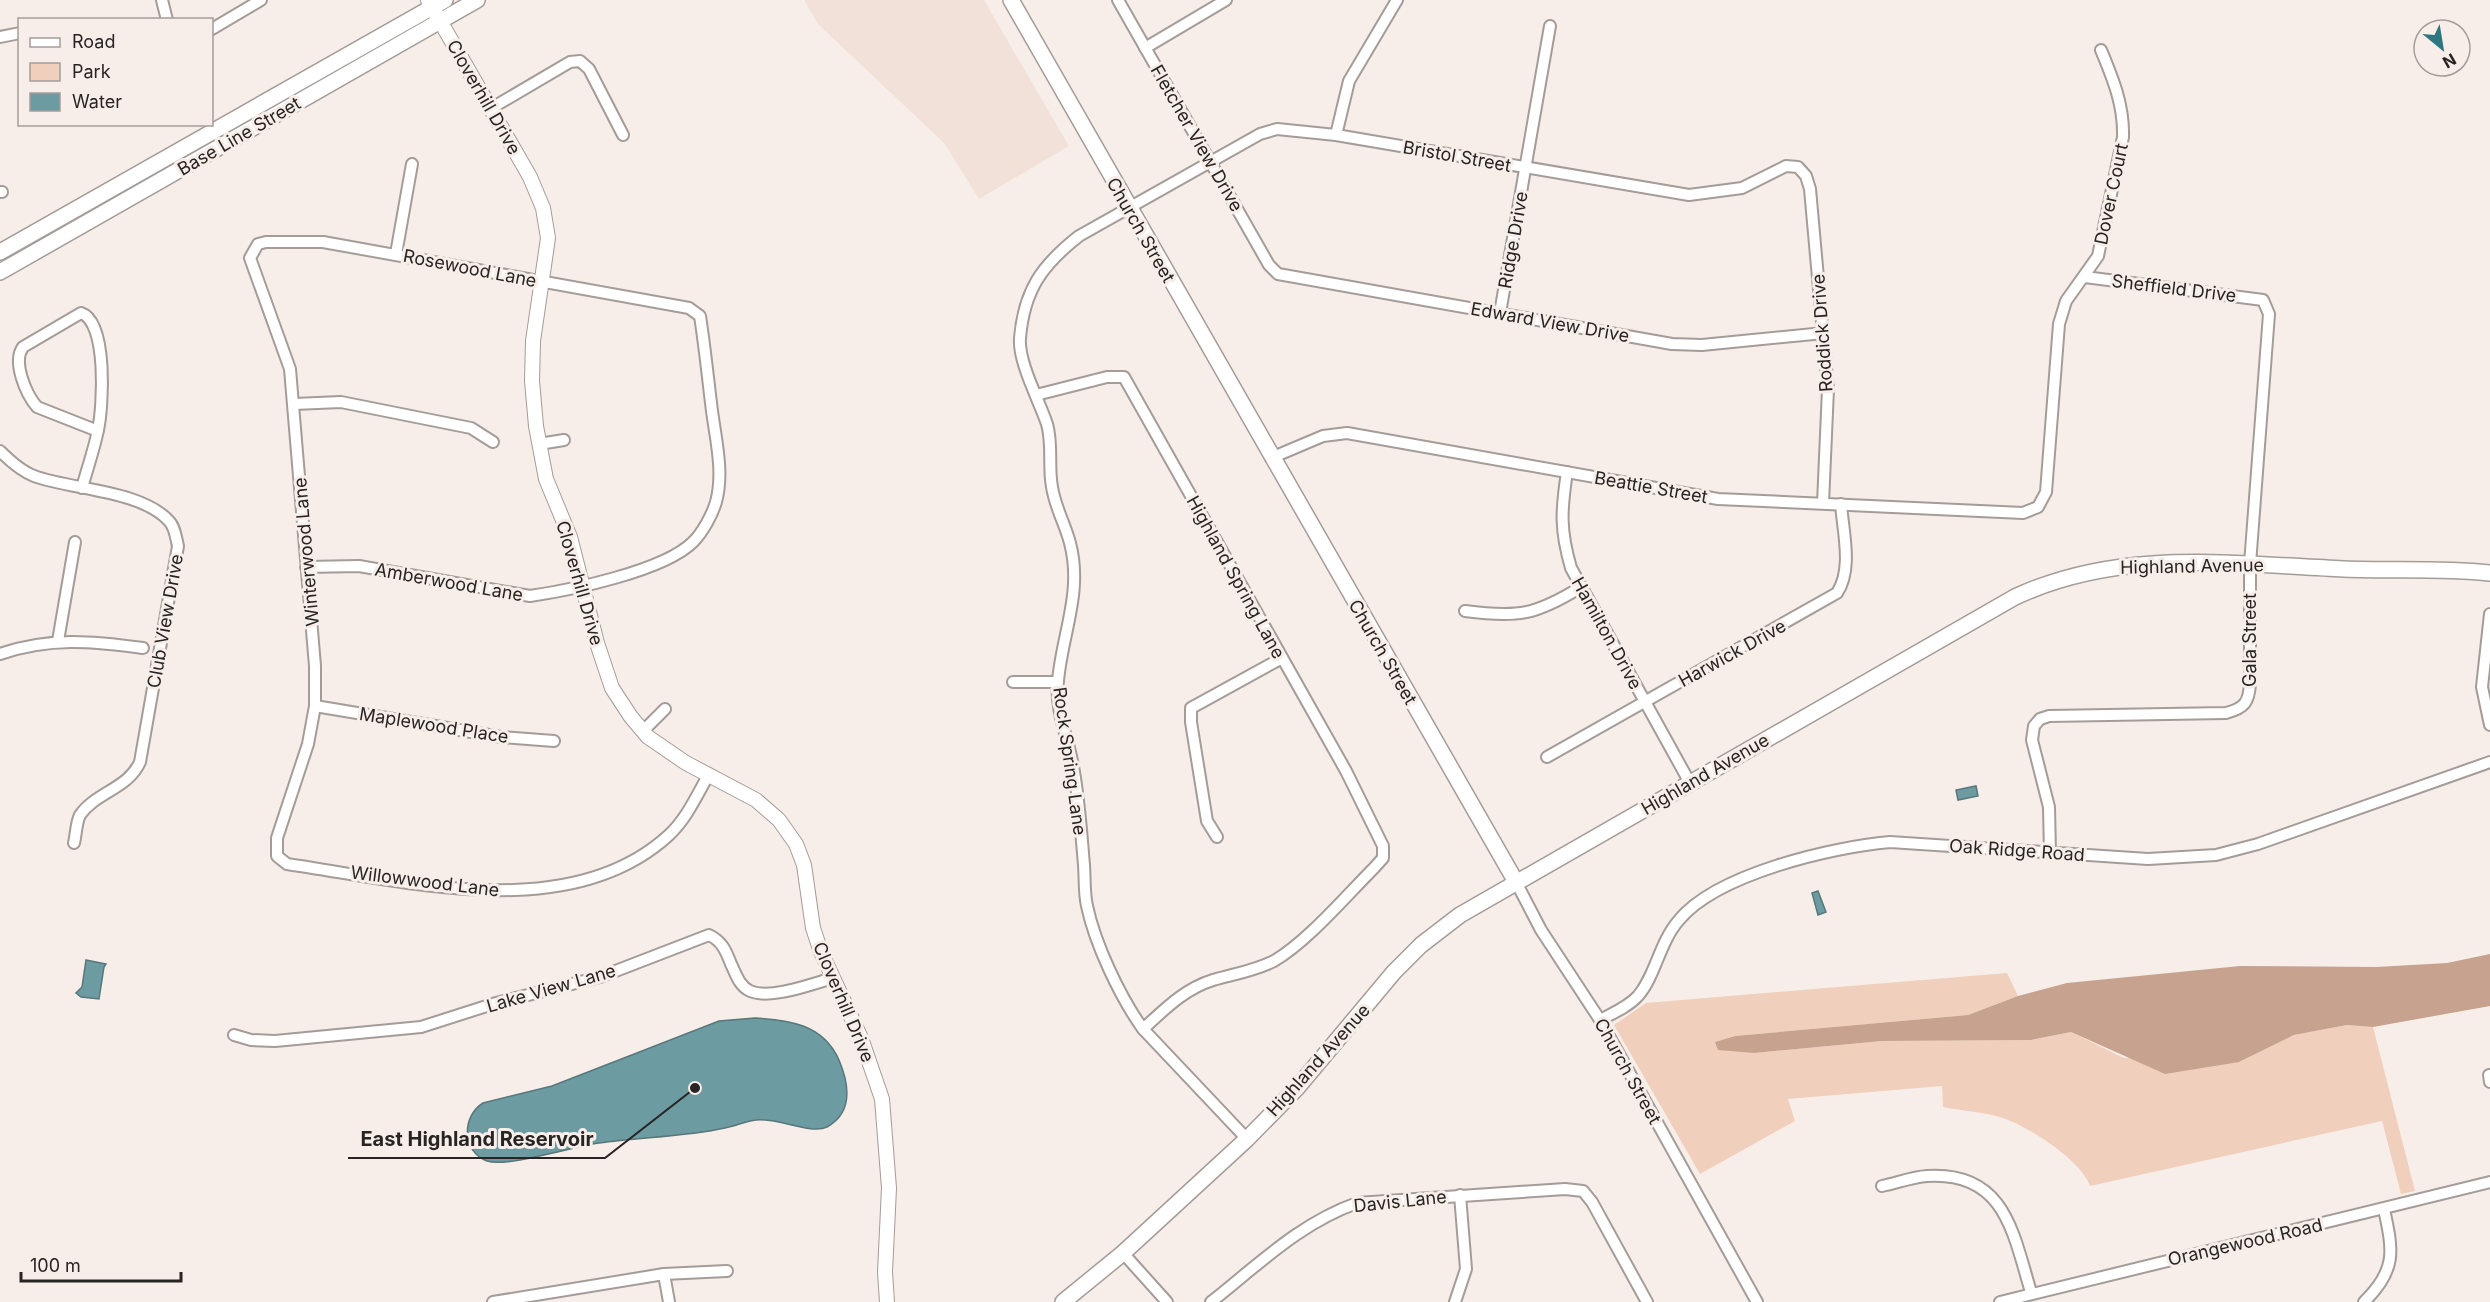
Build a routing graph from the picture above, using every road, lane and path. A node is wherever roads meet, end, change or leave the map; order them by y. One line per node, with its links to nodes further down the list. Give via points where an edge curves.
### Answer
1 (162, 0): 9 (street)
2 (261, 0): 11 (street)
3 (477, 0): 8 (main road, Base Line Street)
4 (1011, 0): 23 (main road, Church Street)
5 (1118, 0): 14 (street, Fletcher View Drive)
6 (1226, 0): 14 (street)
7 (1397, 0): 18 (street, via 1349,81)
8 (437, 7): 16 (street, Cloverhill Drive); 25 (main road, Base Line Street); 27 (main road, Base Line Street)
9 (166, 18)
10 (1550, 26): 22 (street, Ridge Drive)
11 (213, 28)
12 (18, 33): 13 (street)
13 (0, 37)
14 (1145, 48): 19 (street, Fletcher View Drive)
15 (2101, 50): 29 (street, Dover Court, via 2119,95 2123,137 2098,256)
16 (490, 109): 17 (street, via 570,62 580,61 589,69); 30 (street, Cloverhill Drive, via 530,177 543,208 548,238)
17 (623, 135)
18 (1336, 135): 19 (street, Bristol Street, via 1277,129 1260,134); 22 (street, Bristol Street)
19 (1212, 162): 23 (street, Bristol Street); 28 (street, Fletcher View Drive, via 1269,265)
20 (412, 164): 26 (street)
21 (1798, 166): 22 (street, Bristol Street, via 1786,166 1742,188 1689,195); 34 (street, Roddick Drive, via 1810,189)
22 (1525, 168): 33 (street, Ridge Drive)
23 (1129, 209): 35 (street, Rock Spring Lane, via 1079,236 1055,255 1036,279 1024,305 1020,342); 42 (main road, Church Street)
24 (252, 250): 26 (street, Rosewood Lane, via 266,242 306,241); 36 (street, Winterwood Lane, via 251,265 290,369)
25 (0, 252)
26 (396, 254): 30 (street, Rosewood Lane)
27 (0, 272)
28 (1278, 274): 33 (street, Edward View Drive)
29 (2085, 277): 31 (street, Sheffield Drive); 47 (street, Dover Court, via 2066,301 2059,324 2046,492)
30 (542, 281): 32 (street, Rosewood Lane); 40 (street, Cloverhill Drive, via 532,381)
31 (2264, 300): 49 (street, Gala Street, via 2270,314)
32 (689, 308): 52 (street, Amberwood Lane, via 700,316 720,474 709,520 694,542 673,557)
33 (1500, 313): 34 (street, Edward View Drive, via 1672,344 1702,345)
34 (1824, 333): 45 (street, Roddick Drive, via 1828,389)
35 (1036, 395): 59 (street, Highland Spring Lane, via 1107,377 1124,377); 61 (street, Rock Spring Lane, via 1052,449 1051,485 1070,543 1074,572 1073,610)
36 (294, 404): 39 (street, via 341,402 471,428); 50 (street, Winterwood Lane)
37 (98, 431): 37 (street, via 37,407 18,365 23,347 81,313 92,323 99,346 102,406); 44 (street)
38 (564, 440): 40 (street)
39 (493, 442)
40 (539, 444): 52 (street, Cloverhill Drive, via 546,479 570,537)
41 (0, 452): 44 (street, Club View Drive, via 33,476)
42 (1271, 458): 43 (street, Beattie Street, via 1323,436 1347,433); 76 (main road, Church Street)
43 (1567, 472): 45 (street, Beattie Street, via 1718,499); 53 (street, Hamilton Drive, via 1561,516 1564,544)
44 (82, 488): 73 (street, Club View Drive, via 158,511 170,522 178,546 140,762 124,783 86,808 79,818)
45 (1823, 503): 46 (street, Beattie Street)
46 (1841, 504): 47 (street, Beattie Street, via 2023,513); 62 (street, Harwick Drive, via 1845,570 1837,594)
47 (2038, 507)
48 (75, 542): 56 (street)
49 (2250, 564): 51 (main road, Highland Avenue); 71 (main road, Highland Avenue, via 2125,565 2040,585); 74 (street, Gala Street, via 2249,701 2241,710 2049,716 2034,726 2032,740 2049,807)
50 (306, 567): 52 (street, Amberwood Lane, via 359,566 530,596); 63 (street, Winterwood Lane)
51 (2490, 573)
52 (581, 585): 66 (street, Cloverhill Drive, via 612,688)
53 (1581, 587): 54 (street, via 1550,606 1529,612 1494,615); 62 (street, Hamilton Drive)
54 (1465, 611)
55 (2490, 614): 65 (street, via 2482,687)
56 (58, 641): 57 (street); 58 (street)
57 (143, 648)
58 (0, 654)
59 (1282, 658): 72 (street, via 1191,708 1207,821); 79 (street, Highland Spring Lane, via 1346,771 1383,846 1383,858 1293,947 1246,973 1212,980 1181,995)
60 (1013, 682): 61 (street)
61 (1058, 682): 79 (street, Rock Spring Lane, via 1058,702 1072,761 1087,905 1130,1011)
62 (1645, 701): 68 (street, Harwick Drive); 71 (street, Hamilton Drive)
63 (315, 706): 67 (street, Maplewood Place, via 501,737); 75 (street, Winterwood Lane, via 309,744 277,838)
64 (664, 709): 66 (street)
65 (2490, 725)
66 (643, 731): 70 (street, Cloverhill Drive, via 686,763)
67 (554, 741)
68 (1547, 757)
69 (2490, 762): 74 (street, Oak Ridge Road, via 2258,844 2216,855 2148,859)
70 (709, 774): 75 (street, Willowwood Lane, via 688,812 670,834 653,848 579,883 516,891 466,889 287,864); 77 (street, Cloverhill Drive, via 756,800 779,820 796,844 804,865 813,928)
71 (1690, 783): 76 (main road, Highland Avenue)
72 (1217, 837)
73 (74, 843)
74 (2050, 853): 78 (street, Oak Ridge Road, via 1890,842 1851,845 1782,865 1716,890 1696,902 1663,942 1638,996)
75 (277, 856)
76 (1516, 882): 78 (street, Church Street, via 1541,930); 81 (main road, Highland Avenue, via 1460,915 1421,945 1298,1088)
77 (833, 978): 80 (street, Lake View Lane, via 764,994 749,990 739,982 718,939 709,935 600,977 421,1027 275,1041); 93 (street, Cloverhill Drive, via 861,1038 882,1099 889,1188)
78 (1600, 1020): 99 (street, Church Street)
79 (1143, 1029): 81 (street, Rock Spring Lane)
80 (234, 1035)
81 (1247, 1139): 86 (main road, Highland Avenue)
82 (2490, 1182): 85 (street, Orangewood Road)
83 (1882, 1186): 89 (street, via 1925,1176 1959,1176 1988,1192 2003,1212)
84 (1460, 1195): 96 (street, Davis Lane, via 1357,1203 1329,1213 1307,1225); 97 (street, via 1466,1269); 98 (street, Davis Lane, via 1583,1191)
85 (2384, 1209): 89 (street, Orangewood Road); 101 (street, via 2392,1249 2389,1271)
86 (1123, 1253): 94 (main road, Highland Avenue); 95 (street)
87 (727, 1272): 88 (street)
88 (664, 1274): 90 (street); 92 (street)
89 (2031, 1293): 100 (street, Orangewood Road)
90 (511, 1301): 91 (street)
91 (493, 1302)
92 (669, 1302)
93 (887, 1302)
94 (1063, 1302)
95 (1167, 1302)
96 (1211, 1302)
97 (1455, 1302)
98 (1647, 1302)
99 (1757, 1302)
100 (2000, 1302)
101 (2364, 1302)

